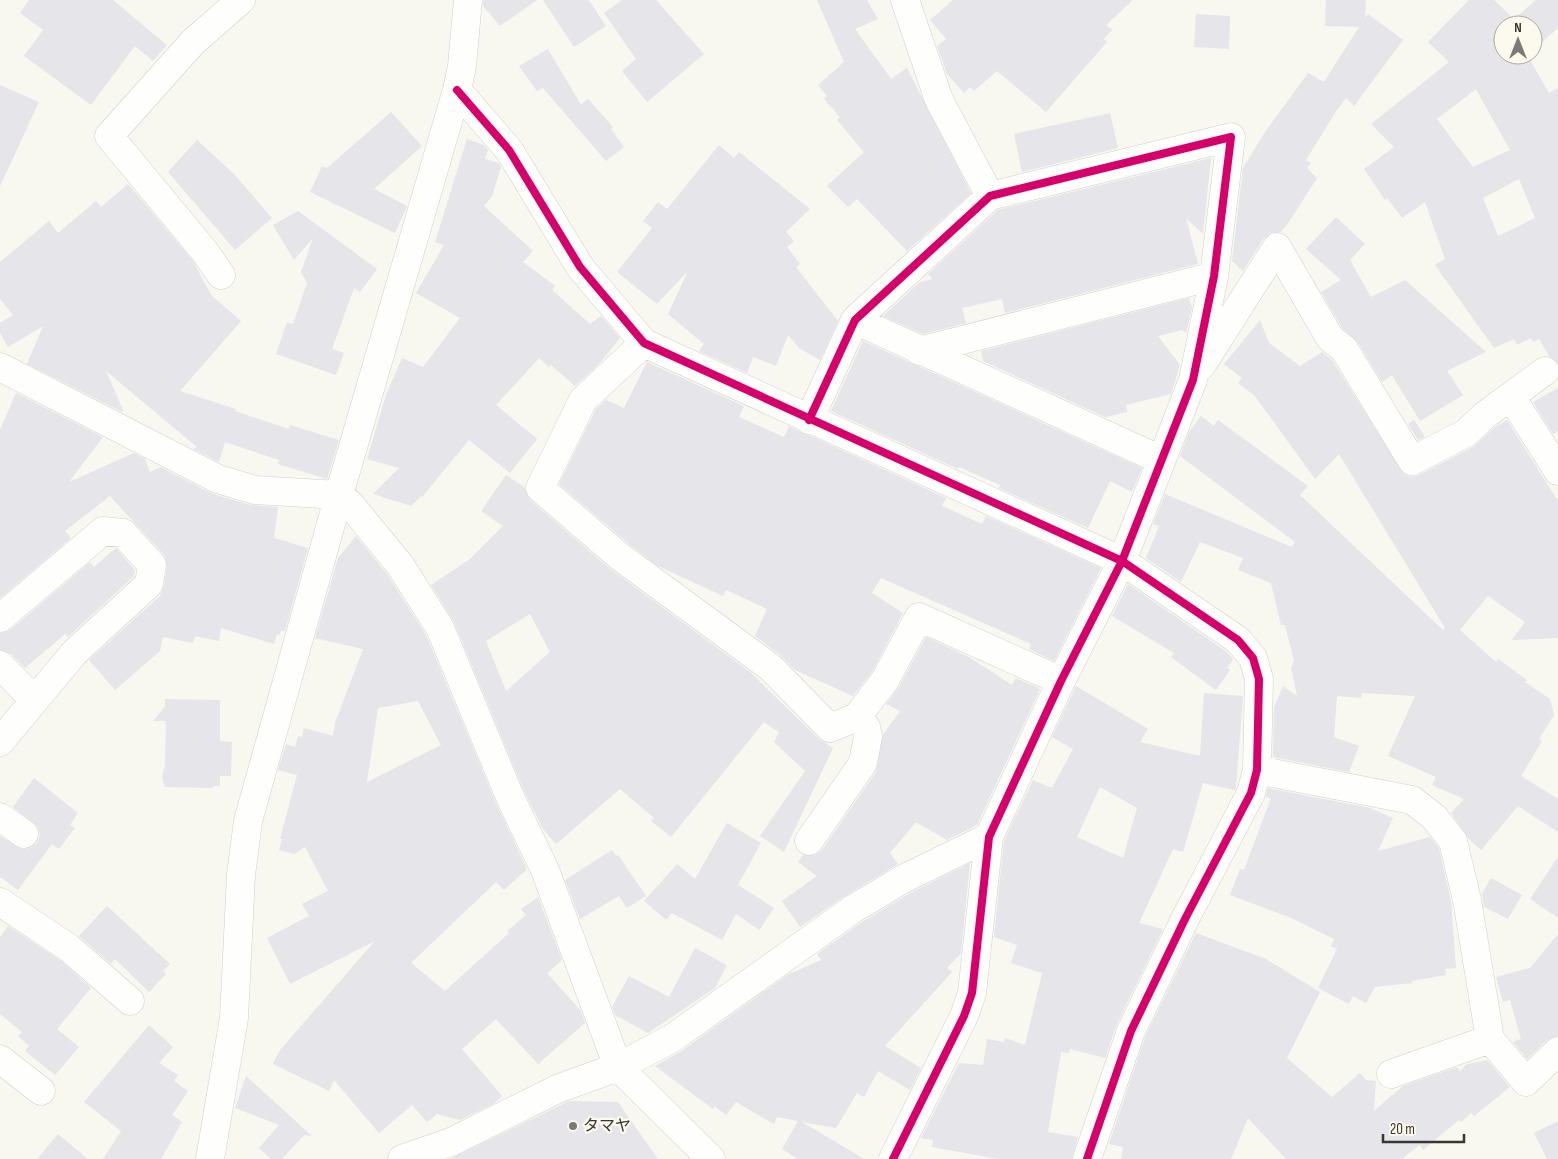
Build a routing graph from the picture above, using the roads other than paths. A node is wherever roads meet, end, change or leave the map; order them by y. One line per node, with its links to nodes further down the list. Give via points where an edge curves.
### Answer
1 (241, 0): 6 (street, via 193,42 109,136)
2 (468, 0): 4 (street)
3 (905, 0): 5 (street, via 939,100)
4 (458, 90): 9 (street, via 509,150 580,267); 18 (street)
5 (990, 196): 7 (street, via 1231,137); 8 (street)
6 (221, 275)
7 (1214, 276): 10 (street); 13 (street)
8 (855, 320): 10 (street); 15 (street)
9 (644, 344): 15 (street); 24 (street, via 583,400 540,488 618,556 770,667 830,728)
10 (918, 351): 16 (street)
11 (0, 367): 18 (street, via 218,480 255,490)
12 (1545, 372): 14 (street)
13 (1193, 380): 14 (street, via 1277,247 1330,338 1344,349 1412,461 1466,433 1485,415); 16 (street)
14 (1512, 398): 17 (street)
15 (809, 420): 19 (street)
16 (1161, 460): 19 (street)
17 (1558, 471)
18 (339, 495): 36 (street, via 400,565 440,628 510,797 545,870); 39 (street, via 248,821 241,875 234,1018)
19 (1122, 561): 22 (street); 26 (street, via 1238,640 1253,658 1259,679)
20 (0, 618): 23 (street, via 103,532 123,533 152,565 149,584 74,654)
21 (0, 665): 23 (street)
22 (1061, 681): 24 (street, via 919,617 885,680); 29 (street)
23 (34, 700): 25 (street)
24 (857, 717): 30 (street, via 866,727 868,736 863,763)
25 (0, 742)
26 (1257, 770): 33 (street, via 1412,800 1434,817 1453,842 1467,900); 43 (street, via 1251,793 1186,917 1132,1031)
27 (0, 817): 28 (street)
28 (24, 834)
29 (989, 837): 36 (street, via 903,879 853,909 671,1038); 42 (street, via 972,993 964,1016)
30 (808, 841)
31 (2, 908): 32 (street, via 69,948)
32 (130, 1001)
33 (1490, 1040): 34 (street, via 1526,1082); 37 (street)
34 (1558, 1051)
35 (0, 1059): 38 (street)
36 (618, 1067): 40 (street, via 557,1089 451,1142); 41 (street)
37 (1391, 1074)
38 (41, 1091)
39 (210, 1159)
40 (402, 1159)
41 (711, 1159)
42 (893, 1159)
43 (1087, 1159)

